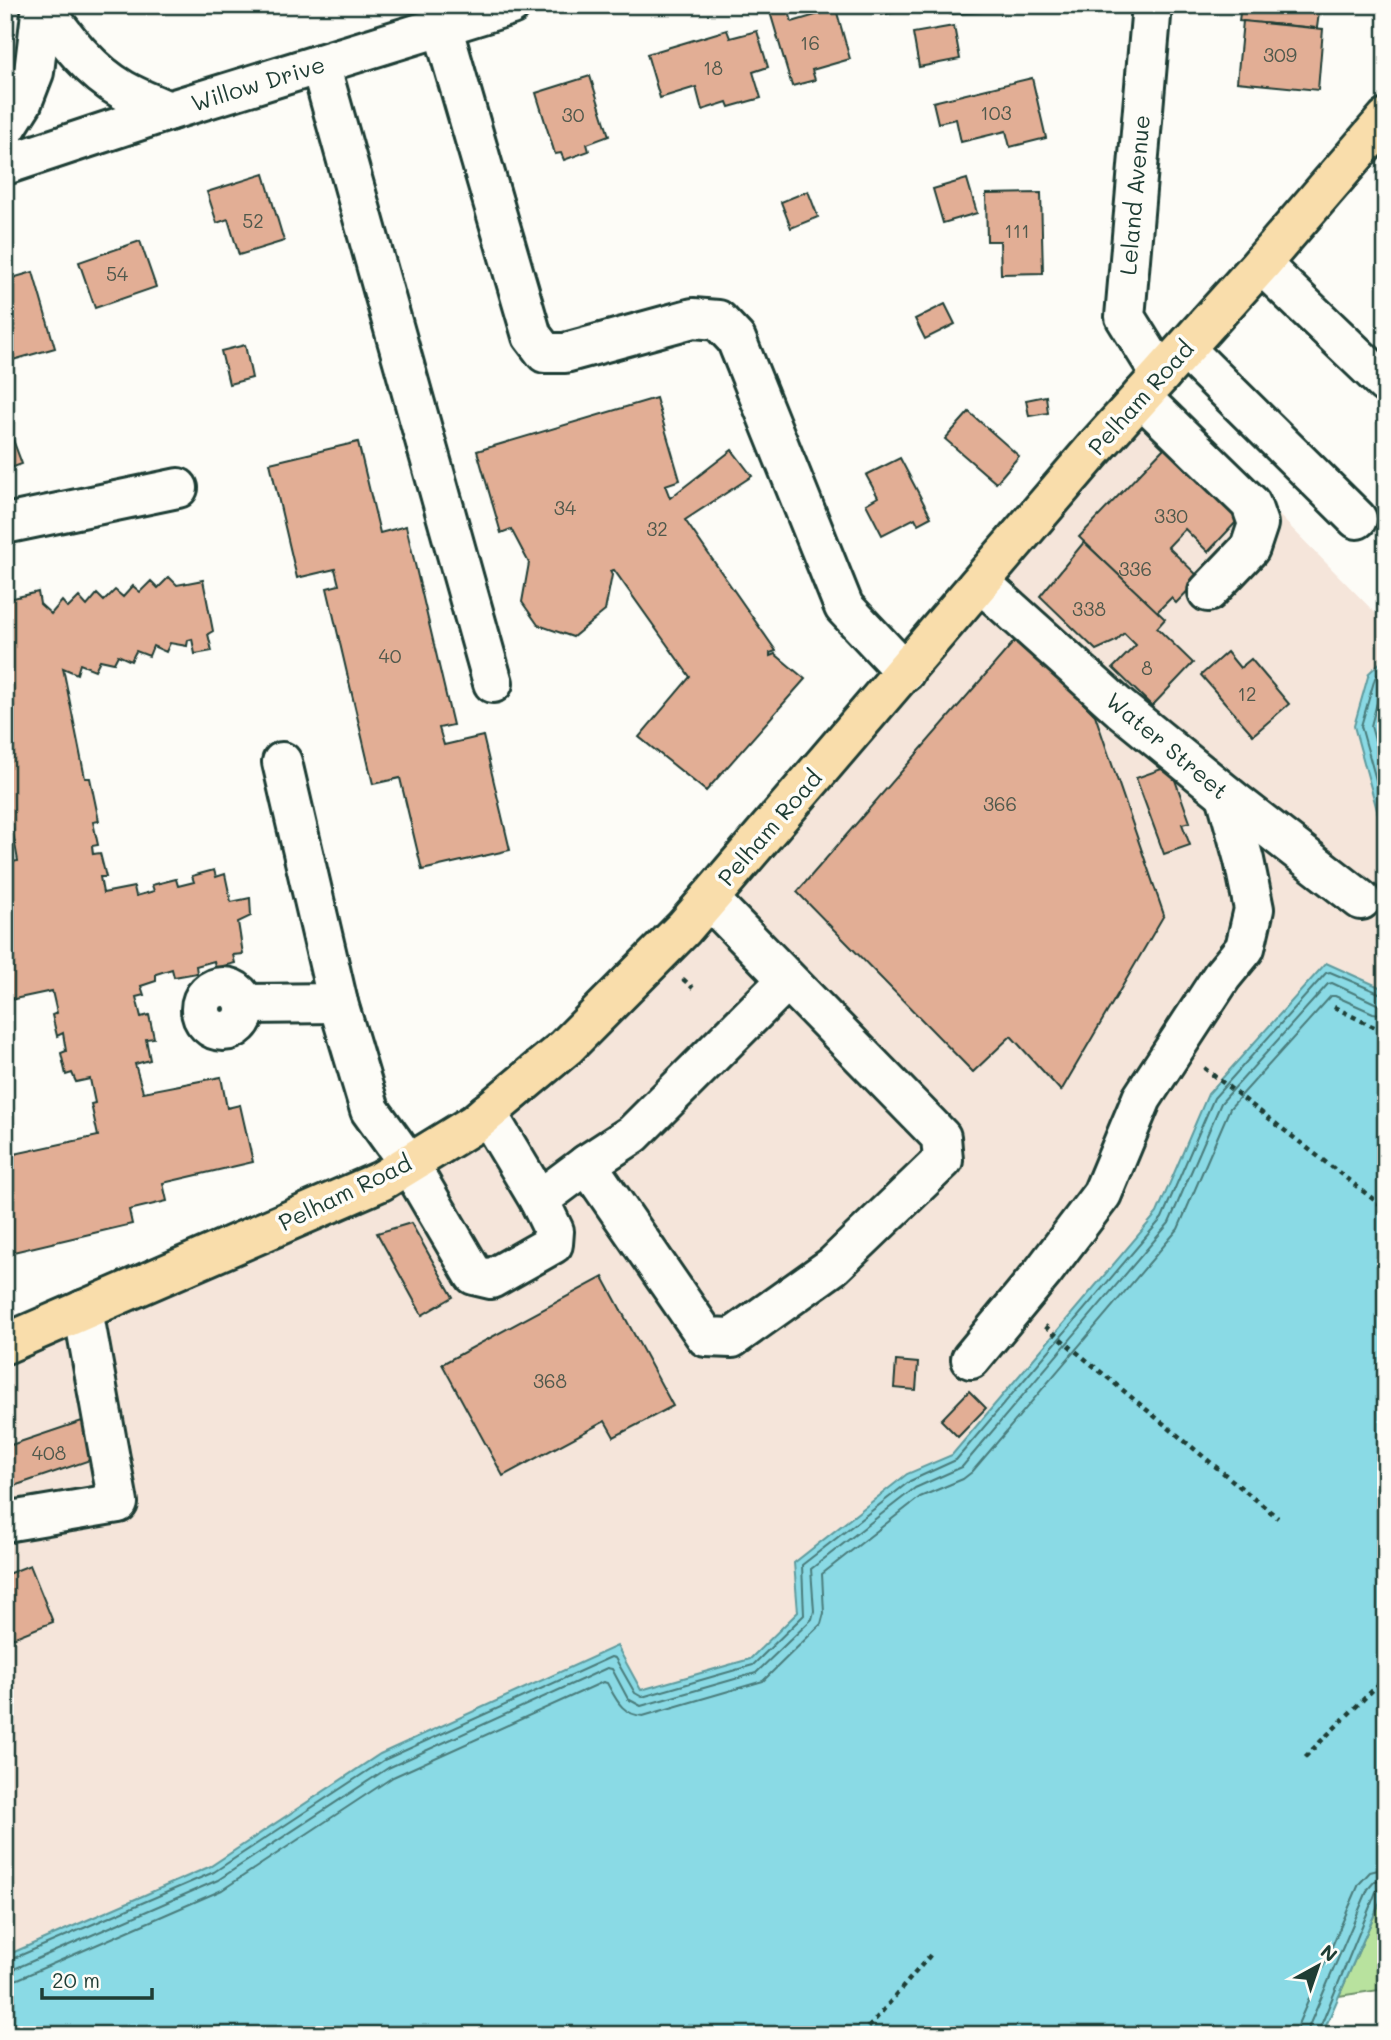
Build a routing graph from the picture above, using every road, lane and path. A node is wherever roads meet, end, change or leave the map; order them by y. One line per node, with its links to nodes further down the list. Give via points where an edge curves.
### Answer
1 (511, 5): 4 (street, Willow Drive)
2 (1152, 5): 11 (street, Leland Avenue, via 1125,317)
3 (42, 6): 6 (street, via 96,71); 8 (street, via 34,72)
4 (442, 26): 5 (street, Willow Drive); 18 (street, via 532,336 545,352 565,353 693,318 718,320 736,339 844,607)
5 (320, 64): 6 (street, Willow Drive); 19 (street)
6 (169, 111): 9 (street, Willow Drive)
7 (1386, 119): 10 (main road, Pelham Road)
8 (5, 130)
9 (5, 165)
10 (1261, 264): 11 (main road, Pelham Road); 12 (street)
11 (1162, 374): 14 (street); 16 (main road, Pelham Road); 17 (street, via 1251,504 1258,524 1250,548)
12 (1386, 384)
13 (178, 488): 15 (street)
14 (1357, 519)
15 (5, 524)
16 (981, 583): 18 (main road, Pelham Road); 21 (street, Water Street, via 1121,709)
17 (1208, 593)
18 (905, 672): 22 (main road, Pelham Road)
19 (493, 683)
20 (282, 762): 25 (street)
21 (1226, 795): 23 (street, Water Street); 29 (street, via 1254,909 1245,948)
22 (709, 899): 24 (street); 30 (main road, Pelham Road, via 566,1047)
23 (1362, 900)
24 (787, 980): 32 (street, via 633,1134); 32 (street, via 941,1137 943,1160 833,1266 732,1338 706,1337)
25 (338, 1003): 26 (street); 31 (street, via 370,1110)
26 (245, 1004)
27 (1334, 1007): 28 (path)
28 (1386, 1033)
29 (1175, 1046): 34 (path); 35 (street, via 1142,1098 1102,1194)
30 (487, 1113): 31 (main road, Pelham Road); 33 (street)
31 (409, 1164): 33 (street, via 474,1275 491,1279 553,1244 554,1231); 36 (main road, Pelham Road, via 381,1181)
32 (587, 1164): 33 (street)
33 (539, 1200)
34 (1386, 1209)
35 (1017, 1303): 38 (street); 39 (path)
36 (83, 1310): 37 (main road, Pelham Road); 40 (street, via 118,1503)
37 (5, 1344)
38 (971, 1359)
39 (1279, 1518)
40 (5, 1522)
41 (1386, 1677): 42 (path)
42 (1305, 1757)
43 (932, 1952): 44 (path)
44 (862, 2035)

